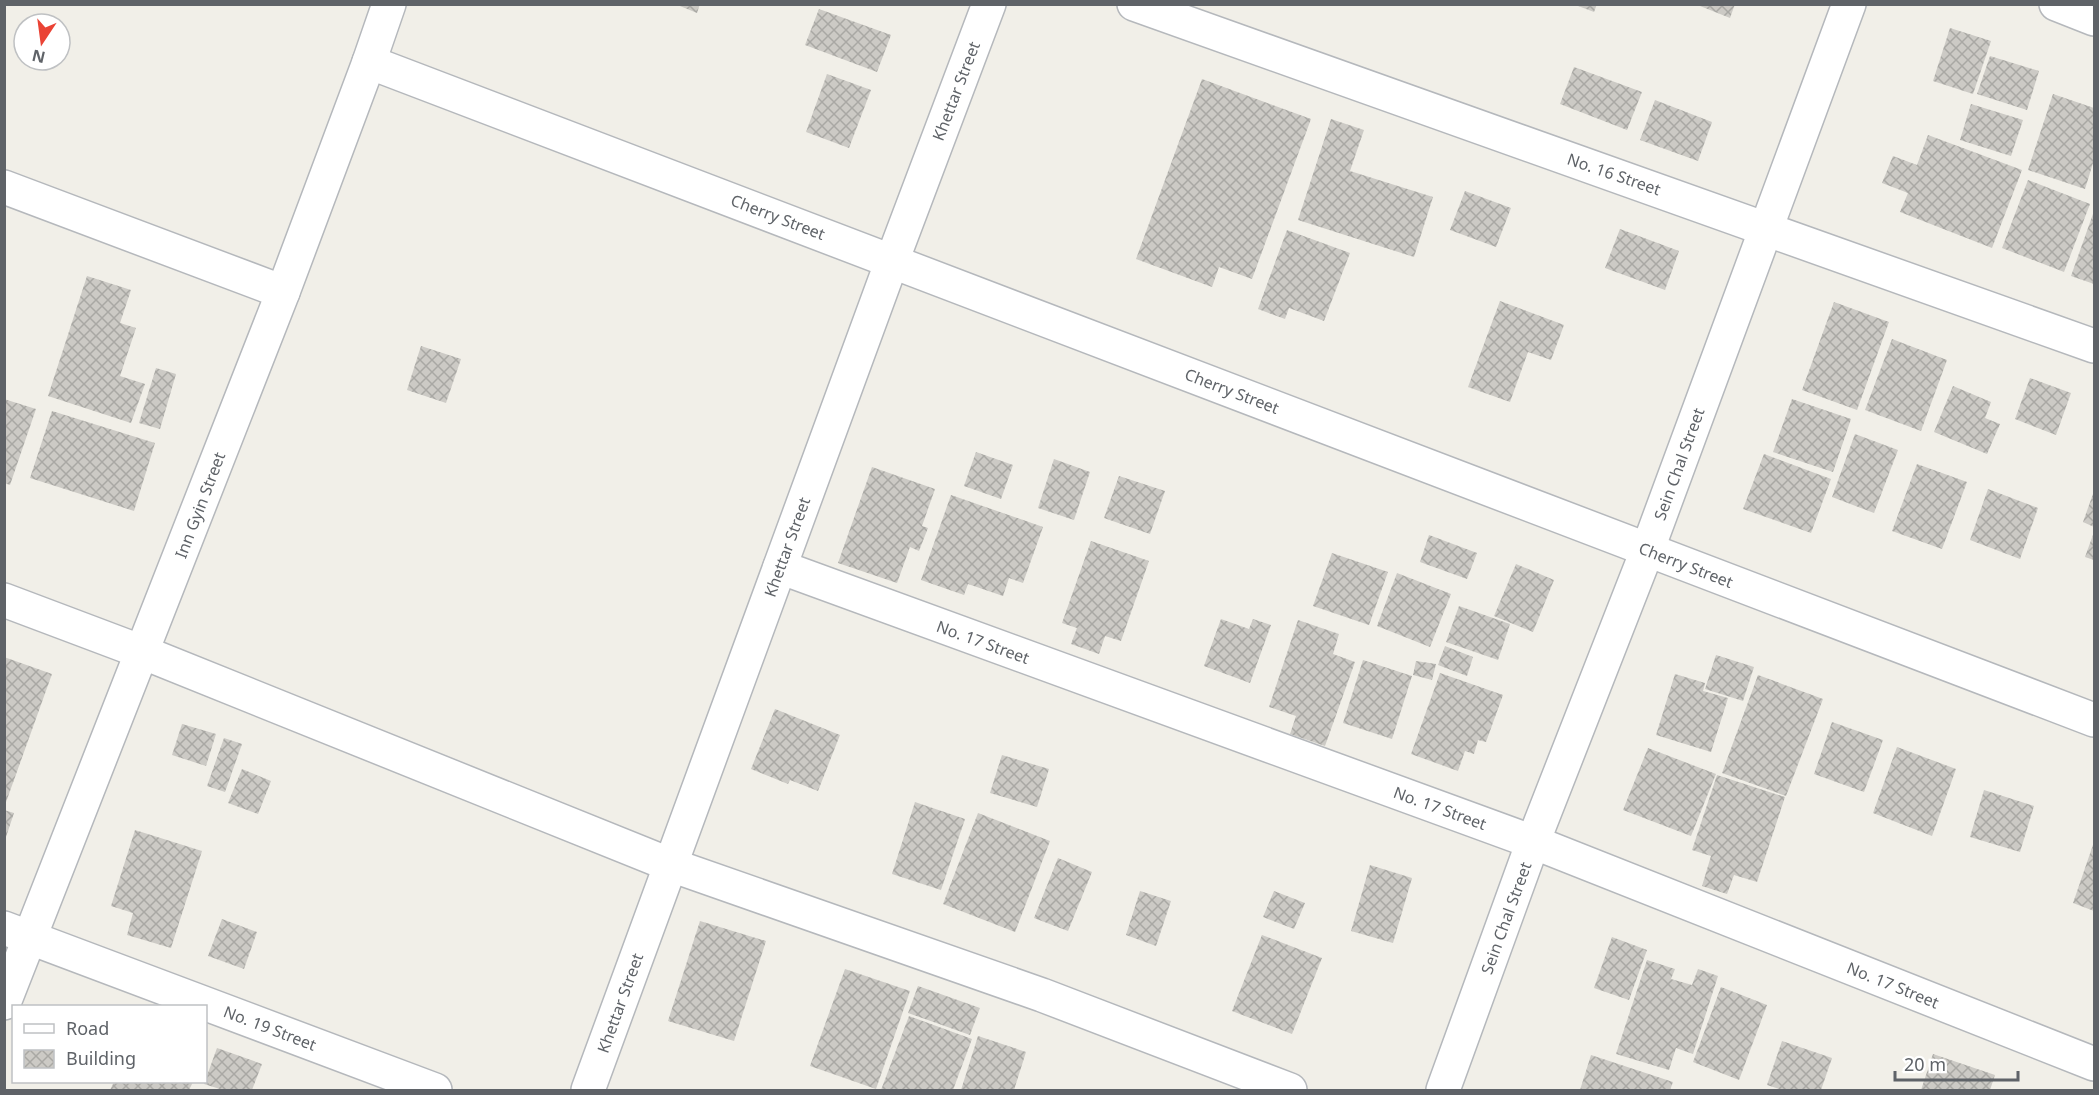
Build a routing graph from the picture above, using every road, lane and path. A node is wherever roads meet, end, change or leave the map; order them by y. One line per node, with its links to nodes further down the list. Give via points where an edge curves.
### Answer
1 (389, 4): 7 (street, Inn Gyin Street)
2 (989, 4): 10 (street, Khettar Street)
3 (1134, 4): 9 (street, No. 16 Street)
4 (1849, 4): 9 (street, Sein Chal Street)
5 (2056, 4): 6 (street)
6 (2094, 19)
7 (369, 62): 10 (street, Cherry Street); 11 (street, Inn Gyin Street)
8 (4, 187): 11 (street)
9 (1767, 228): 12 (street, No. 16 Street); 13 (street, Sein Chal Street)
10 (892, 261): 13 (street, Cherry Street); 14 (street, Khettar Street)
11 (283, 292): 16 (street, Inn Gyin Street)
12 (2094, 346)
13 (1647, 551): 17 (street, Cherry Street); 18 (street, Sein Chal Street)
14 (780, 567): 18 (street, No. 17 Street); 19 (street, Khettar Street)
15 (4, 600): 16 (street)
16 (142, 652): 19 (street); 20 (street, Inn Gyin Street)
17 (2094, 720)
18 (1533, 842): 22 (street, No. 17 Street); 26 (street, Sein Chal Street)
19 (670, 865): 24 (street, Khettar Street); 25 (street, via 1042,995)
20 (17, 932): 21 (street, Inn Gyin Street); 23 (street, No. 19 Street)
21 (4, 1003)
22 (2094, 1064)
23 (435, 1090)
24 (588, 1090)
25 (1290, 1090)
26 (1443, 1090)

